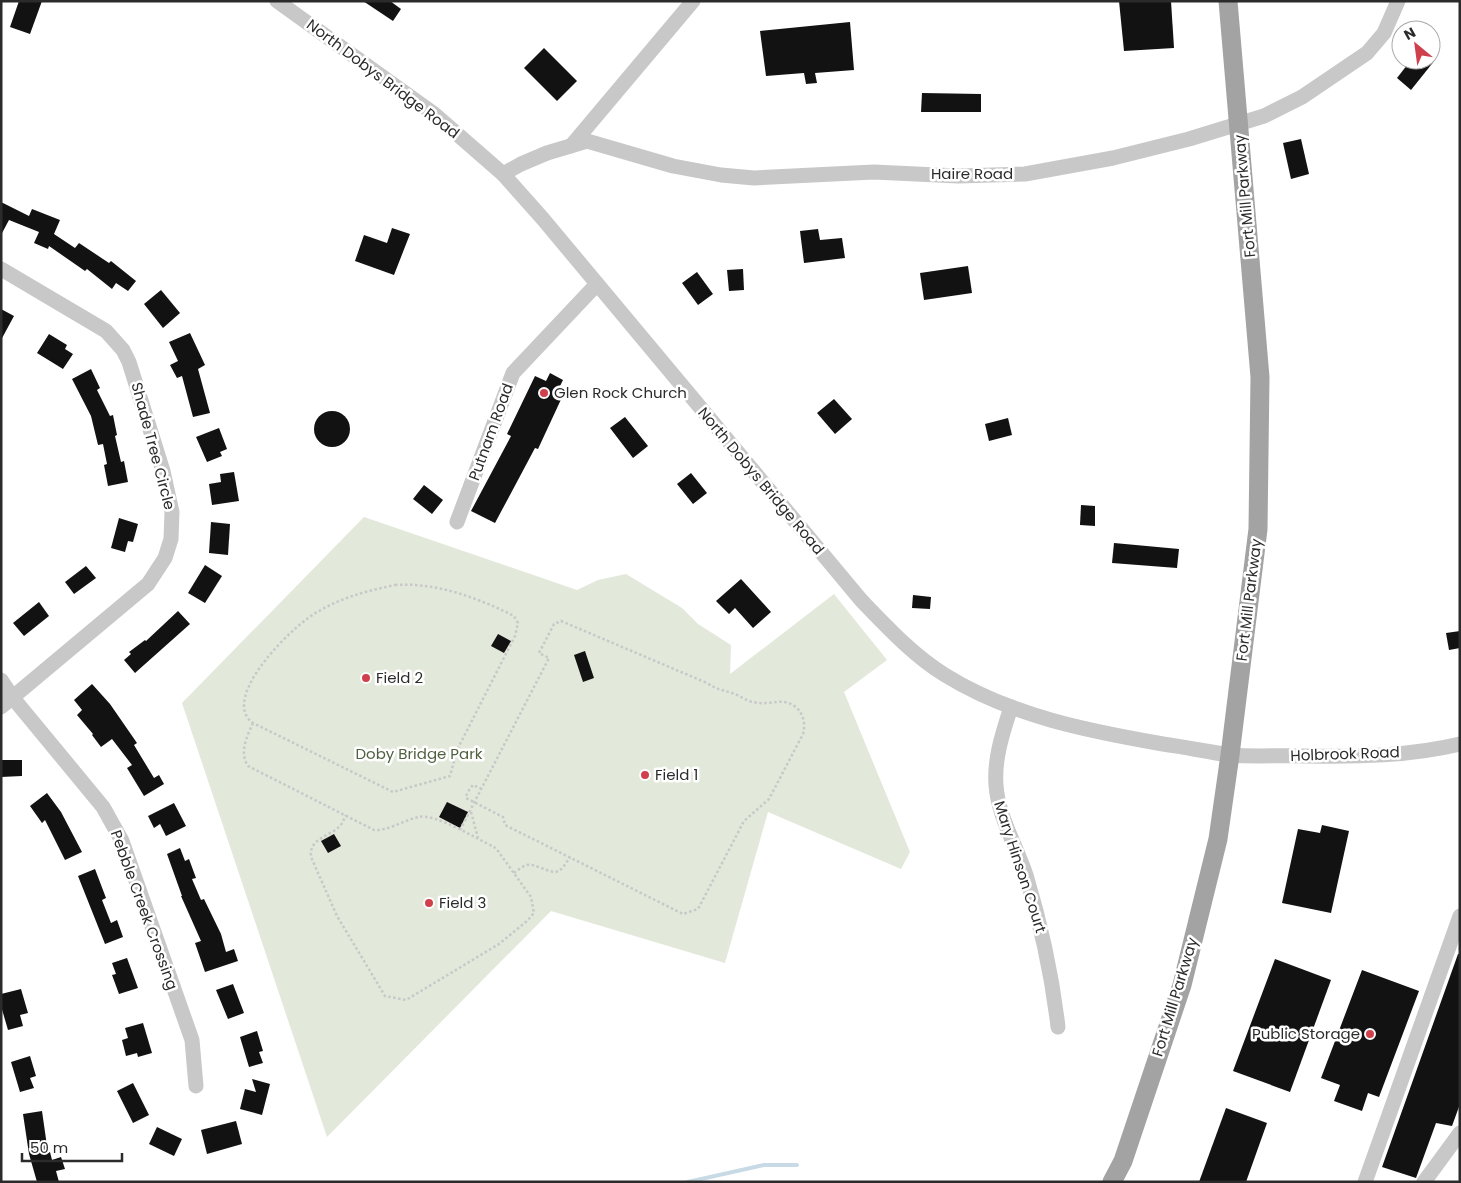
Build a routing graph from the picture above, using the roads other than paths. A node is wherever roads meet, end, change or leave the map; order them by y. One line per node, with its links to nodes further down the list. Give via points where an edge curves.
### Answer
1 (277, 1): 7 (street, North Dobys Bridge Road, via 433,113)
2 (693, 1): 6 (street)
3 (1228, 1): 5 (main road, Fort Mill Parkway)
4 (1398, 1): 5 (street, Haire Road, via 1384,33 1367,53 1302,97 1264,116)
5 (1238, 124): 6 (street, Haire Road, via 1112,158 1025,174 958,176 874,172 754,178 673,166 587,141); 15 (main road, Fort Mill Parkway, via 1260,377 1259,481 1258,529)
6 (572, 146): 7 (street, Haire Road)
7 (503, 174): 9 (street, North Dobys Bridge Road)
8 (1, 269): 12 (street, Shade Tree Circle, via 106,331 123,350 134,374 160,463 173,525 165,558 148,584)
9 (597, 284): 10 (street, Putnam Road, via 513,373); 13 (street, North Dobys Bridge Road, via 842,579 883,623 924,661 967,688)
10 (457, 522)
11 (1, 680): 12 (street, Pebble Creek Crossing)
12 (7, 703): 18 (street, Pebble Creek Crossing, via 103,807 122,841 192,1040)
13 (1011, 707): 15 (street, North Dobys Bridge Road, via 1034,716 1122,737); 17 (street, Mary Hinson Court, via 997,763 998,799 1032,897 1050,966)
14 (1460, 744): 15 (street, Holbrook Road, via 1382,754)
15 (1230, 754): 20 (main road, Fort Mill Parkway, via 1218,839 1182,985 1123,1160)
16 (1458, 925): 21 (street)
17 (1058, 1027)
18 (196, 1086)
19 (1460, 1133): 22 (street)
20 (1112, 1182)
21 (1365, 1182)
22 (1424, 1182)

